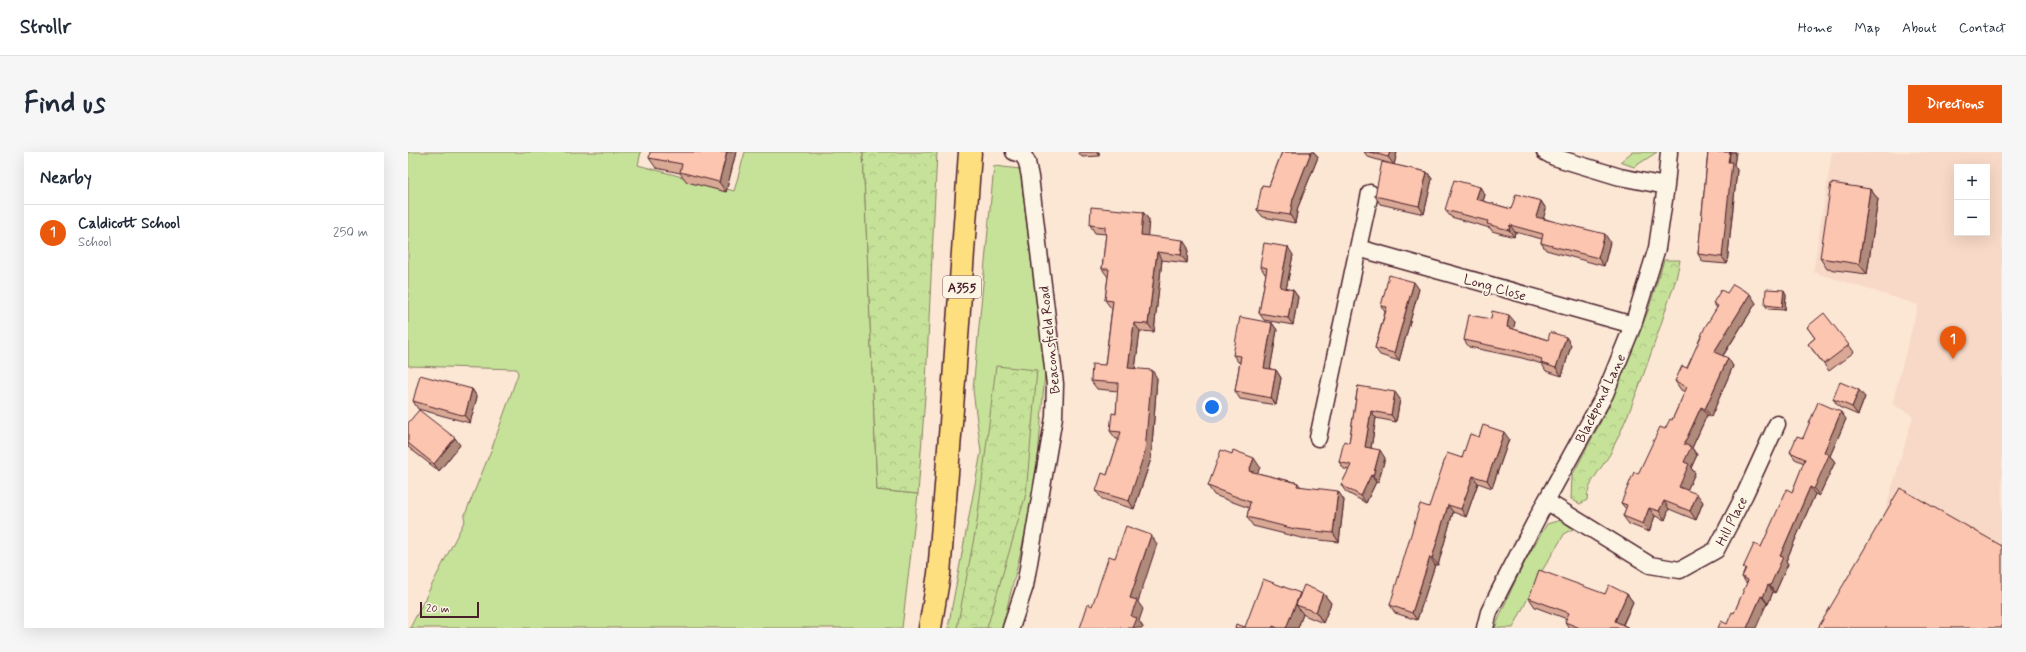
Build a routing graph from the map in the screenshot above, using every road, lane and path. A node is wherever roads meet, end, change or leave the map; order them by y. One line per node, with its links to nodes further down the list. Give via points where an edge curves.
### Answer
1 (970, 152): 12 (main road, A355, via 952,422 938,574)
2 (1545, 152): 5 (street, via 1620,177)
3 (1669, 152): 5 (street, Blackpond Lane)
4 (1020, 153): 13 (street, Beaconsfield Road, via 1027,162 1055,384 1054,417 1025,586)
5 (1666, 186): 8 (street, Blackpond Lane, via 1657,248)
6 (1370, 193): 7 (street)
7 (1358, 248): 8 (street, Long Close); 10 (street)
8 (1633, 326): 11 (street, Blackpond Lane, via 1605,394)
9 (1777, 424): 11 (street, Hill Place, via 1716,550 1680,570 1650,565)
10 (1318, 438)
11 (1546, 501): 14 (street, Blackpond Lane, via 1489,612)
12 (930, 628)
13 (1011, 628)
14 (1485, 628)

